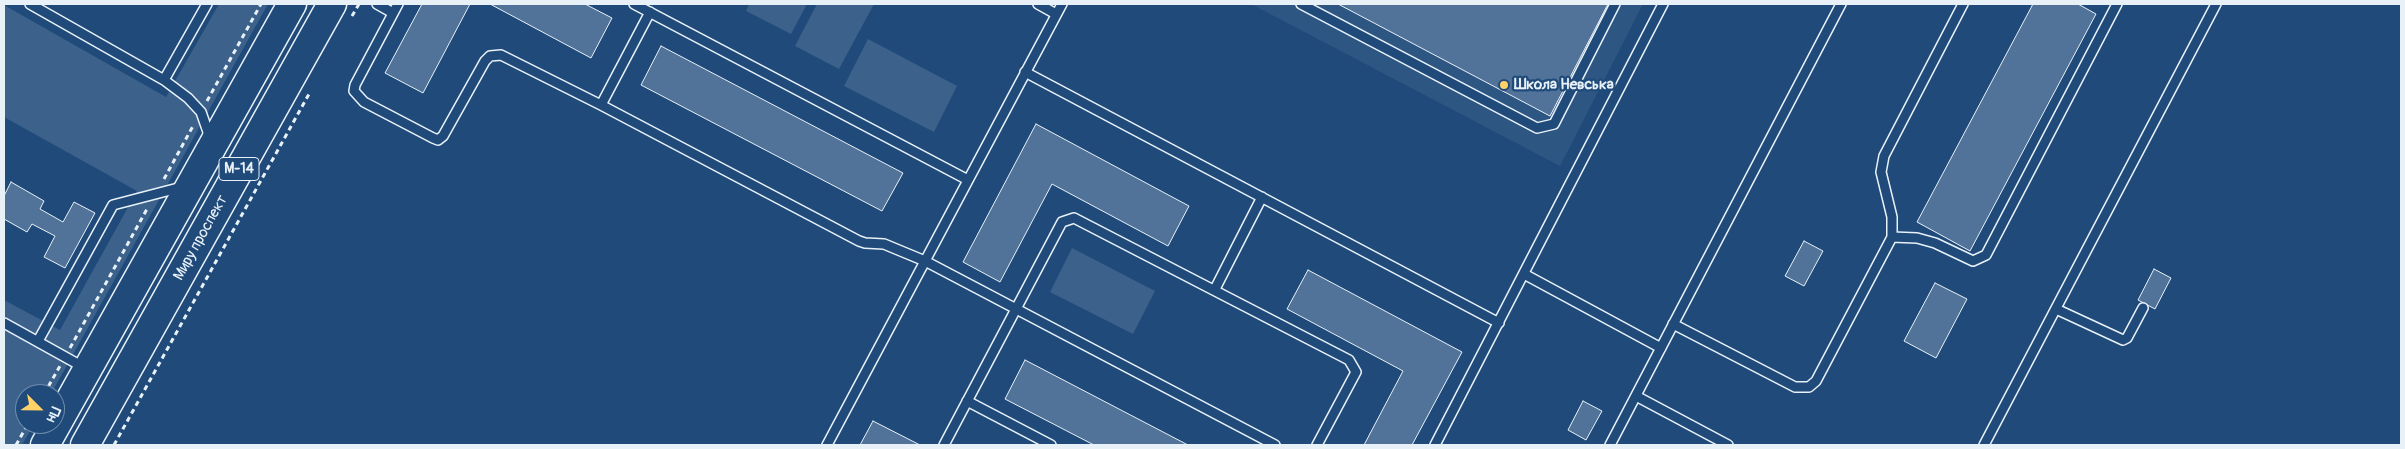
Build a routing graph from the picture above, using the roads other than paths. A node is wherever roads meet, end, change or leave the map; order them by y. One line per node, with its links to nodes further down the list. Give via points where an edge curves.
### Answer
1 (30, 4): 21 (lane)
2 (207, 4): 21 (lane)
3 (292, 4): 23 (highway, М-14)
4 (377, 4): 18 (lane)
5 (398, 4): 18 (lane)
6 (634, 4): 17 (lane)
7 (1038, 4): 19 (lane)
8 (1062, 4): 19 (lane)
9 (1301, 4): 10 (lane, via 1536,128 1554,124)
10 (1615, 4)
11 (1662, 4): 29 (lane)
12 (1841, 4): 37 (lane)
13 (1963, 4): 27 (lane, via 1884,156 1881,172 1892,217)
14 (2117, 4): 27 (lane, via 1986,255 1973,261 1935,243)
15 (2216, 4): 33 (lane)
16 (341, 12): 38 (highway, Миру проспект / М-14)
17 (650, 12): 22 (lane); 24 (lane)
18 (393, 13): 22 (lane, via 354,91 364,102 433,138 438,140 443,136 485,61 496,54)
19 (1056, 14): 20 (lane)
20 (1025, 72): 24 (lane); 26 (lane)
21 (164, 80): 23 (lane, via 201,112 208,132)
22 (601, 105): 28 (lane, via 865,244 884,244)
23 (208, 154): 25 (highway, М-14)
24 (968, 180): 28 (lane)
25 (190, 185): 34 (highway, М-14); 39 (lane, via 114,205)
26 (1262, 197): 30 (lane); 36 (lane)
27 (1892, 236): 37 (lane, via 1816,381 1809,387 1795,387)
28 (925, 261): 32 (lane); 46 (lane)
29 (1524, 274): 36 (lane); 40 (lane)
30 (1215, 290): 32 (lane, via 1074,218 1062,222); 50 (lane, via 1349,360 1356,372)
31 (2143, 308): 33 (lane, via 2123,340)
32 (1016, 309): 43 (lane); 49 (lane)
33 (2056, 309): 54 (lane)
34 (116, 318): 38 (highway); 41 (highway, М-14)
35 (4, 322): 39 (lane)
36 (1499, 324): 51 (lane)
37 (1673, 324): 40 (lane)
38 (146, 335): 45 (highway, Миру проспект / М-14)
39 (38, 341): 41 (lane)
40 (1661, 348): 42 (lane)
41 (87, 369): 44 (highway, М-14)
42 (1636, 396): 52 (lane); 53 (lane)
43 (967, 401): 47 (lane); 48 (lane)
44 (45, 445)
45 (84, 445)
46 (827, 445)
47 (944, 445)
48 (1051, 445)
49 (1275, 445)
50 (1317, 445)
51 (1435, 445)
52 (1610, 445)
53 (1728, 445)
54 (1984, 445)

